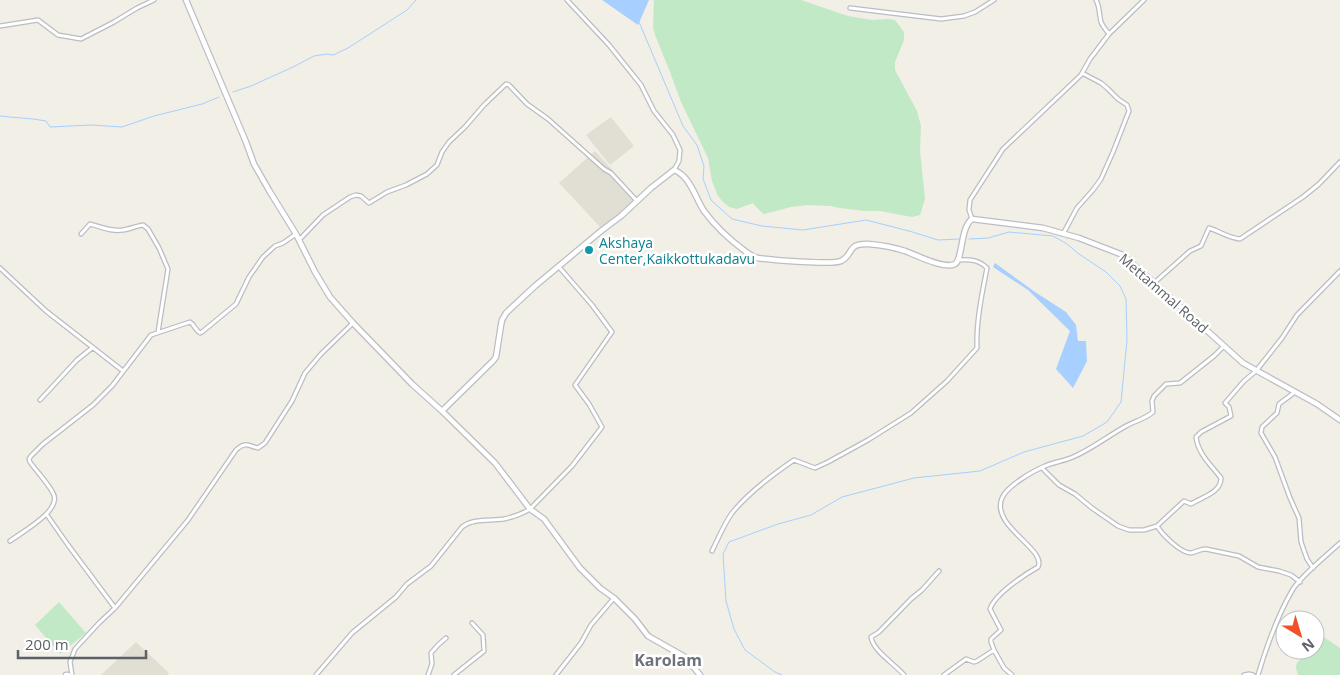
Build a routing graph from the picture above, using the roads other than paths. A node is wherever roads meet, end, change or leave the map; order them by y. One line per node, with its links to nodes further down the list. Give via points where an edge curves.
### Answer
1 (154, 0): 8 (street, via 81,38 58,35 38,20)
2 (186, 0): 16 (main road, via 254,164)
3 (567, 0): 12 (street, via 641,85 654,110 673,135 680,150)
4 (994, 0): 7 (street, via 964,16 940,19)
5 (1096, 0): 9 (street)
6 (1144, 0): 9 (street)
7 (850, 8)
8 (0, 26)
9 (1108, 34): 10 (street)
10 (1082, 73): 14 (street, via 1003,149 970,200); 17 (street, via 1108,88 1127,105 1129,111 1100,179 1077,208)
11 (1340, 162): 23 (street, via 1303,197 1240,239 1209,228 1201,246 1190,251)
12 (674, 170): 13 (main road); 19 (main road, via 685,176 705,212 728,237 756,257 838,262 856,245 869,244 951,265)
13 (638, 201): 18 (street, via 611,173 506,84 449,142 428,174 369,203 361,196 350,197 323,215); 20 (main road)
14 (972, 219): 17 (main road, Mettammal Road, via 1044,228); 19 (main road, via 967,223)
15 (81, 234): 25 (street, via 90,224 114,230 140,225 148,229 168,268)
16 (296, 234): 18 (main road); 25 (street, via 263,257 236,304 202,332 197,332 190,322)
17 (1063, 234): 23 (main road, Mettammal Road, via 1123,255)
18 (298, 240): 24 (main road, via 330,298)
19 (959, 260): 40 (street, via 981,262 987,268 978,319 977,348 947,381 904,418 814,468 794,460 778,471 732,514)
20 (559, 267): 32 (main road, via 506,313 496,357); 35 (street, via 612,332 575,385 602,427 572,466)
21 (0, 268): 27 (street)
22 (1340, 271): 29 (street, via 1297,315)
23 (1154, 283): 26 (main road, Mettammal Road)
24 (353, 323): 32 (main road); 45 (street, via 305,373 292,401 265,443 258,448 247,444 236,450 188,520)
25 (158, 332): 28 (street, via 151,335)
26 (1225, 346): 29 (main road, Mettammal Road); 34 (street, via 1180,383 1166,384 1154,396 1153,412 1149,416 1122,428 1085,452)
27 (92, 348): 28 (street); 31 (street)
28 (123, 371): 36 (street, via 93,405 29,459 54,494 55,502)
29 (1256, 371): 30 (main road, Mettammal Road); 37 (street, via 1225,403 1231,416 1196,437 1202,455 1221,478 1219,487 1191,504 1184,501)
30 (1296, 392): 33 (main road, Mettammal Road); 41 (street, via 1279,404 1277,413 1261,433 1275,457 1299,518 1301,542)
31 (40, 400)
32 (442, 411): 35 (main road, via 495,463)
33 (1340, 420)
34 (1042, 468): 37 (street, via 1058,485 1118,526 1144,530); 48 (street, via 1020,480 1002,498 1002,514 1014,532 1039,557 1040,564 1006,589 991,605 1001,630 991,639)
35 (530, 509): 44 (main road, via 544,520 580,568); 50 (street, via 504,518 466,524 431,566 352,633)
36 (47, 515): 38 (street); 45 (street)
37 (1157, 526): 43 (street, via 1185,552 1206,549 1239,556 1258,567 1279,571)
38 (10, 541)
39 (1340, 543): 41 (street)
40 (712, 551)
41 (1313, 568): 43 (street)
42 (939, 571): 55 (street, via 879,632 871,636 877,648)
43 (1300, 582): 60 (street, via 1270,636)
44 (614, 598): 53 (street); 54 (main road, via 648,636 685,657)
45 (115, 608): 49 (street, via 75,649 70,662)
46 (472, 623): 52 (street, via 483,635 484,651)
47 (446, 638): 51 (street, via 431,653)
48 (994, 650): 56 (street, via 978,661 966,659); 57 (street)
49 (72, 675)
50 (316, 675)
51 (428, 675)
52 (454, 675)
53 (556, 675)
54 (700, 675)
55 (904, 675)
56 (944, 675)
57 (1012, 675)
58 (1244, 675): 59 (street)
59 (1253, 675)
60 (1258, 675)

